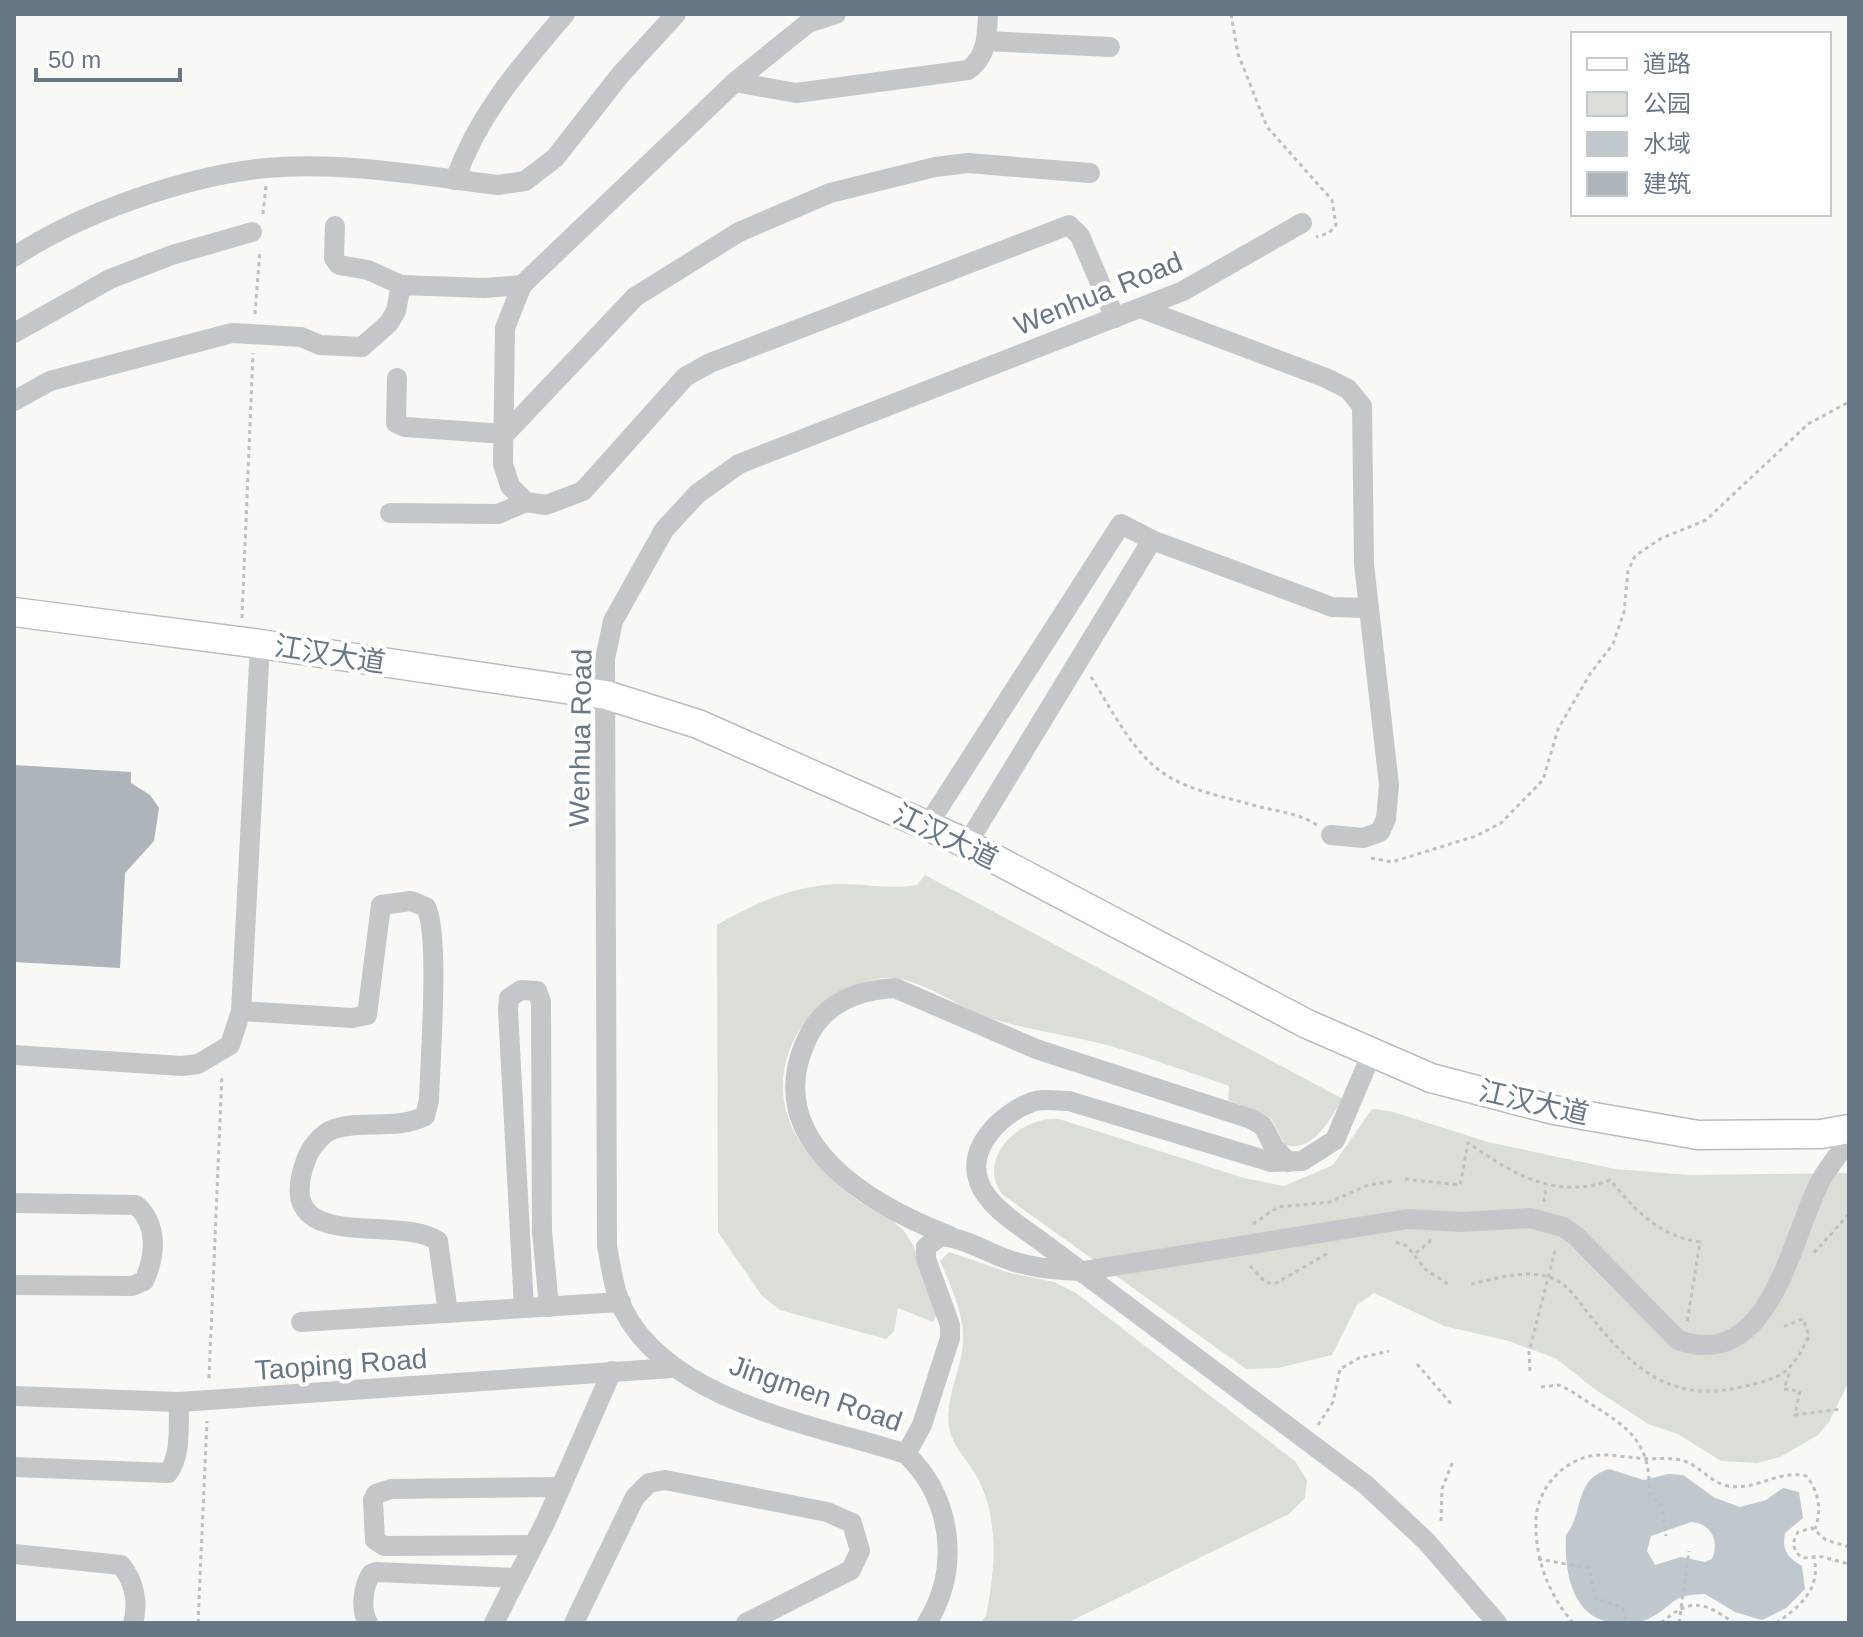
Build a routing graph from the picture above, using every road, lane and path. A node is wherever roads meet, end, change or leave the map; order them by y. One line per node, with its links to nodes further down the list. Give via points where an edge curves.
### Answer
1 (565, 14): 11 (street, via 495,98)
2 (676, 14): 11 (street, via 545,166 525,181 498,185)
3 (836, 14): 8 (street, via 808,23)
4 (988, 14): 6 (street)
5 (1231, 14): 12 (path, via 1238,54 1267,127 1332,200 1336,225 1329,233 1316,237)
6 (986, 41): 7 (street); 8 (street, via 979,62 968,70 796,93)
7 (1110, 47)
8 (735, 82): 17 (street)
9 (267, 168): 11 (street); 14 (path); 15 (street, via 227,174 79,220)
10 (1090, 173): 25 (street, via 968,163 935,167 830,193 739,232 635,297)
11 (455, 180)
12 (1302, 223): 18 (street, Wenhua Road, via 1183,291)
13 (335, 226): 16 (street, via 334,258 339,265 368,270)
14 (258, 234): 20 (path); 21 (street, via 172,255 110,279)
15 (14, 257)
16 (401, 285): 17 (street); 20 (street, via 389,323 362,347)
17 (522, 285): 25 (street, via 505,328)
18 (1140, 308): 19 (street, Wenhua Road); 29 (street, via 1326,378 1348,389 1362,406)
19 (1115, 318): 26 (street, via 1080,236 1069,225 710,363 685,377 583,491 546,505); 33 (street, Wenhua Road, via 739,464 697,494 664,530 613,621 605,659)
20 (254, 332): 23 (street, via 114,362 50,381); 31 (path)
21 (14, 333)
22 (397, 378): 25 (street, via 396,423)
23 (14, 401)
24 (1849, 402): 35 (path, via 1808,424 1706,520 1635,556 1613,644 1558,729 1543,780 1501,823 1392,862 1359,855)
25 (505, 434): 26 (street, via 503,464 510,486)
26 (526, 502): 27 (street, via 498,514)
27 (390, 513)
28 (1152, 540): 29 (street, via 1332,607); 32 (street); 34 (street, via 1121,524)
29 (1368, 608): 35 (street, via 1389,785 1386,819 1380,832 1363,838)
30 (14, 612): 31 (main road, 江汉大道)
31 (250, 643): 33 (main road, 江汉大道); 37 (street)
32 (1080, 659): 35 (path, via 1147,760 1166,776 1272,811 1300,814); 36 (street)
33 (606, 695): 34 (main road, 江汉大道, via 698,724); 60 (street, Wenhua Road, via 607,1246)
34 (927, 826): 36 (main road, 江汉大道)
35 (1331, 835)
36 (967, 844): 40 (main road, 江汉大道)
37 (241, 1011): 38 (street, via 235,1037); 63 (street, via 367,1015 381,905 411,901 426,907 432,959 425,1116 395,1126 334,1129 305,1161 300,1191 303,1205 319,1221 420,1233 438,1241)
38 (223, 1050): 39 (street, via 182,1066); 72 (path)
39 (14, 1055)
40 (1371, 1055): 41 (main road, 江汉大道, via 1431,1078 1554,1110 1698,1135); 43 (street, via 1335,1140 1302,1161)
41 (1849, 1129)
42 (1849, 1140): 57 (street, via 1821,1181)
43 (1288, 1162): 51 (street, via 1263,1126 1228,1109 1036,1049 895,988 851,996 812,1027 800,1054 794,1095 801,1124 856,1188 891,1210); 56 (street, via 1242,1155 1069,1101 1034,1101 989,1132 978,1160 978,1181 994,1204)
44 (1405, 1179): 46 (path, via 1460,1185 1468,1143 1530,1182)
45 (1395, 1181): 50 (path, via 1368,1185 1330,1202 1278,1207)
46 (1546, 1186): 48 (path); 65 (path, via 1610,1180 1651,1223 1680,1239 1700,1242)
47 (14, 1203): 58 (street, via 136,1205 149,1216 153,1235 149,1270 144,1281 132,1286)
48 (1543, 1210)
49 (1849, 1214): 57 (path)
50 (1250, 1227)
51 (954, 1237): 56 (street, via 1045,1270); 80 (street, via 941,1236 926,1247 950,1338 927,1411)
52 (1559, 1237): 70 (path, via 1529,1352)
53 (1389, 1243): 59 (path, via 1407,1246 1425,1269)
54 (1339, 1248): 55 (path, via 1276,1283 1266,1283)
55 (1247, 1260)
56 (1083, 1271): 65 (street, via 1376,1222 1530,1218 1576,1236); 104 (street, via 1366,1485 1426,1541)
57 (1786, 1275): 65 (street, via 1738,1334 1718,1344)
58 (14, 1285)
59 (1451, 1286)
60 (621, 1302): 61 (street); 68 (street, Wenhua Road, via 641,1338)
61 (549, 1307): 62 (street); 62 (street, via 541,1196 541,1002 537,991 521,990 509,998 508,1010)
62 (524, 1308): 63 (street)
63 (448, 1313): 64 (street)
64 (301, 1322)
65 (1684, 1342)
66 (1389, 1351): 79 (path, via 1340,1369 1333,1402)
67 (1417, 1364): 76 (path)
68 (672, 1368): 69 (street, Taoping Road); 80 (street, Jingmen Road, via 728,1396)
69 (612, 1371): 75 (street, Taoping Road); 84 (street)
70 (1530, 1371)
71 (1789, 1372): 77 (path, via 1784,1389 1800,1391 1795,1415)
72 (209, 1378)
73 (1541, 1387): 81 (path, via 1559,1385 1571,1391 1641,1442)
74 (14, 1396): 75 (street, Taoping Road)
75 (179, 1402): 83 (street, via 177,1446 168,1473)
76 (1453, 1406)
77 (1841, 1409)
78 (207, 1421): 98 (path)
79 (1318, 1425)
80 (906, 1454): 103 (street, Jingmen Road, via 923,1472 945,1516 945,1582)
81 (1647, 1458): 86 (path, via 1683,1460 1726,1486 1806,1476 1821,1510); 87 (path, via 1649,1493 1662,1506); 93 (path, via 1590,1456 1545,1486 1536,1507)
82 (1453, 1461): 85 (path, via 1442,1489)
83 (14, 1467)
84 (561, 1487): 88 (street); 88 (street, via 391,1489 373,1500 375,1540 384,1546)
85 (1441, 1521)
86 (1815, 1529): 89 (path, via 1826,1540); 92 (path, via 1802,1529 1793,1541 1799,1556)
87 (1666, 1536)
88 (533, 1545): 95 (street)
89 (1849, 1547)
90 (1689, 1551): 96 (path)
91 (14, 1554): 97 (street, via 121,1565 131,1576)
92 (1814, 1558): 94 (path); 110 (path, via 1815,1584)
93 (1538, 1559): 105 (path); 106 (path, via 1589,1568 1596,1599 1622,1607)
94 (1849, 1564)
95 (516, 1578): 99 (street, via 376,1572 364,1590); 100 (street)
96 (1682, 1607): 107 (path); 108 (path); 109 (path, via 1699,1605)
97 (133, 1623)
98 (198, 1623)
99 (368, 1623)
100 (494, 1623)
101 (574, 1623): 102 (street, via 635,1497 649,1483 665,1480 827,1512 852,1523 860,1551 851,1570)
102 (746, 1623)
103 (927, 1623)
104 (1497, 1623)
105 (1573, 1623)
106 (1627, 1623)
107 (1661, 1623)
108 (1679, 1623)
109 (1734, 1623)
110 (1776, 1623)

